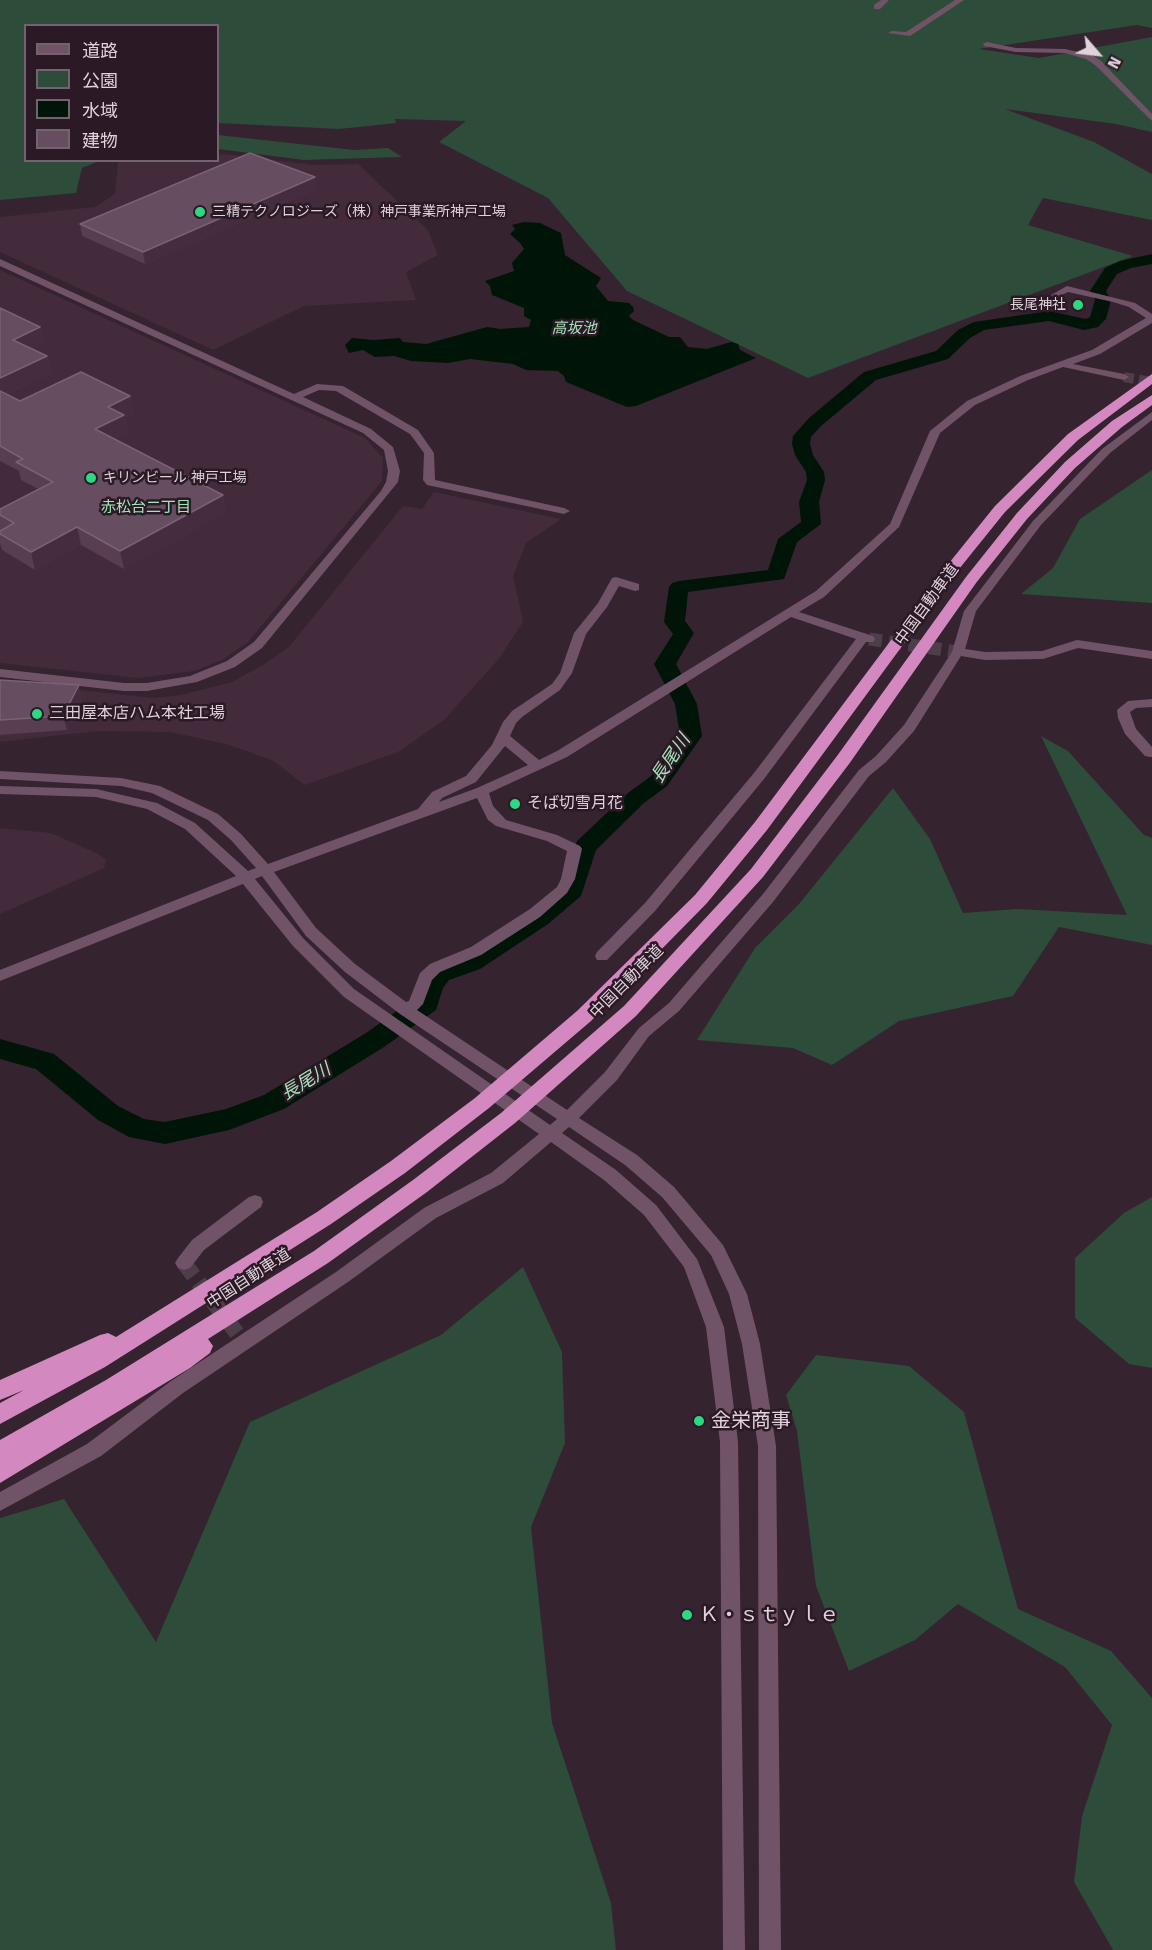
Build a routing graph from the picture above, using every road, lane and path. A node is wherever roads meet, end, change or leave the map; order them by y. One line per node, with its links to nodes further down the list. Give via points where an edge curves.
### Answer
1 (885, 0): 3 (street)
2 (960, 0): 4 (street, via 907,34)
3 (877, 7)
4 (892, 33)
5 (987, 44): 6 (street, via 1089,57)
6 (1152, 119)
7 (0, 262): 13 (street)
8 (1056, 295): 9 (street, via 1067,289 1116,300 1132,305)
9 (1152, 319): 10 (street)
10 (1065, 365): 11 (street); 18 (street, via 995,390 935,432 895,525 820,594)
11 (1124, 377)
12 (1152, 378): 40 (highway, 中国自動車道, via 1073,437 1000,509 816,754 701,899 634,968 523,1070 398,1167)
13 (293, 398): 16 (street, via 316,387 339,388 414,432 429,453 431,483); 21 (street, via 367,431 389,449 394,471 385,493 258,645 213,672 147,687)
14 (1152, 399): 38 (highway, 中国自動車道, via 1070,465 1022,516 758,873 630,1011 508,1118)
15 (1152, 415): 19 (street, via 1106,451 1037,523 970,611)
16 (564, 511)
17 (635, 587): 23 (street, via 616,581 580,633 566,674 547,695 517,714)
18 (790, 613): 25 (street, via 604,730); 32 (street, via 866,638 759,776 650,907)
19 (958, 652): 20 (street, via 985,656 1043,655 1077,644); 35 (street, via 909,728 864,773 768,898 674,1006 645,1032 610,1076)
20 (1152, 655)
21 (0, 673)
22 (1152, 703): 24 (street, via 1132,704 1123,710 1130,732)
23 (503, 737): 25 (street); 29 (street, via 484,767 471,779 437,795)
24 (1150, 753)
25 (538, 766): 28 (street)
26 (0, 775): 30 (street, via 122,782 155,789 213,817)
27 (0, 790): 31 (street, via 96,793 152,806 190,826)
28 (482, 791): 29 (street); 34 (street, via 493,818 501,823 575,849 568,879 562,890 535,913 476,951 435,968 425,978 415,1004)
29 (424, 811): 30 (street)
30 (265, 870): 31 (street); 34 (street, via 311,932)
31 (246, 877): 33 (street); 36 (street, via 298,942 349,993)
32 (602, 956)
33 (0, 976)
34 (405, 1010): 35 (street)
35 (568, 1118): 36 (street); 47 (street, via 631,1160 668,1192 717,1250 738,1294 751,1344 767,1446)
36 (550, 1132): 45 (street, via 497,1178 430,1213 177,1387 94,1450); 46 (street, via 650,1210 691,1264 715,1327 729,1442)
37 (255, 1202): 39 (street, via 198,1245)
38 (321, 1257): 43 (highway, 中国自動車道, via 124,1381); 44 (highway, via 182,1361)
39 (184, 1263)
40 (182, 1309): 41 (highway); 42 (highway, 中国自動車道)
41 (0, 1390)
42 (0, 1414)
43 (0, 1452)
44 (0, 1473)
45 (0, 1503)
46 (734, 1950)
47 (770, 1950)

